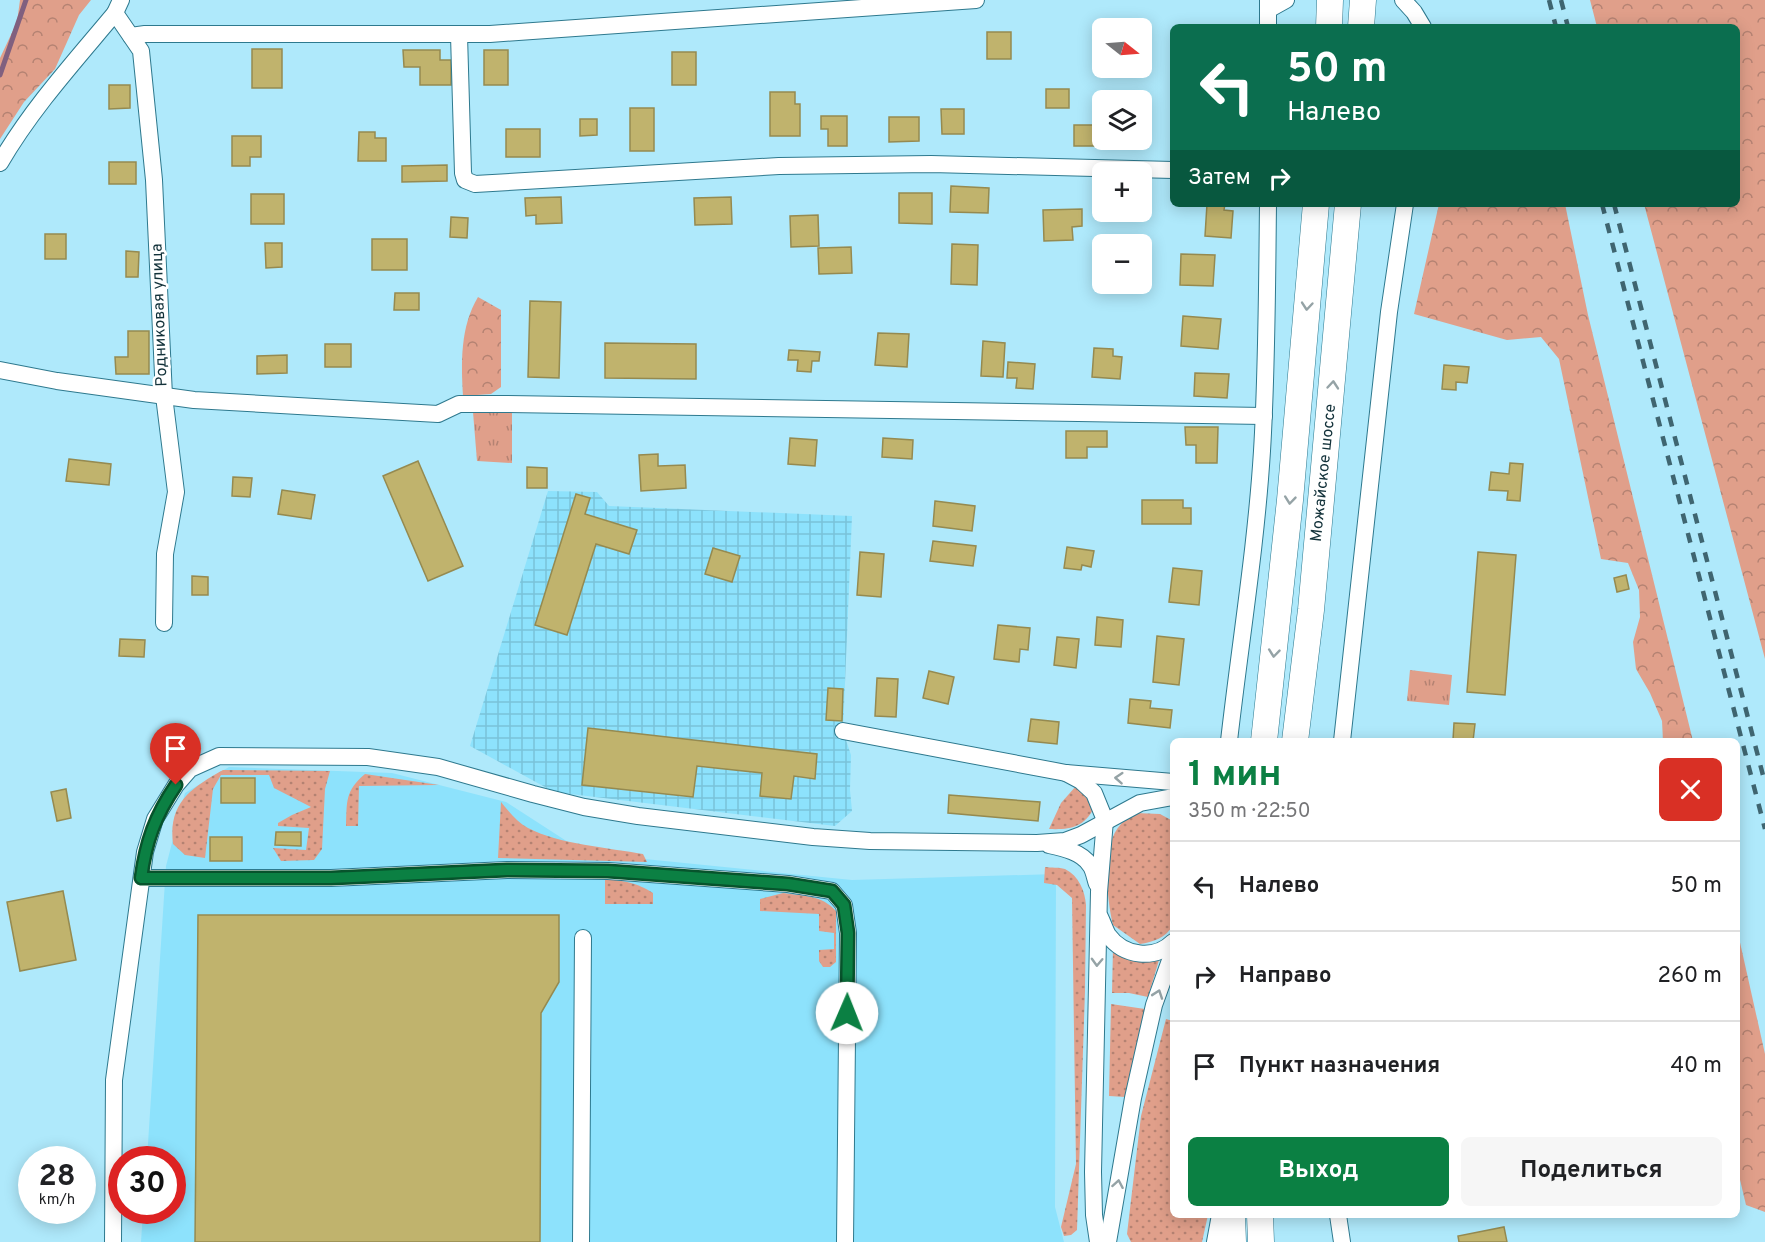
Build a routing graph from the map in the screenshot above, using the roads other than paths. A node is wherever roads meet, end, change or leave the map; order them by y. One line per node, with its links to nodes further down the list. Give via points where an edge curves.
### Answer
1 (976, 0): 12 (street)
2 (1286, 0): 6 (street)
3 (1330, 0): 9 (main road)
4 (1363, 0): 10 (main road)
5 (1403, 0): 11 (street)
6 (1268, 5): 8 (street)
7 (118, 6): 13 (street, Родниковая улица); 14 (street, via 47,94)
8 (1268, 24)
9 (1329, 24)
10 (1361, 24)
11 (1420, 24)
12 (459, 34): 13 (street); 15 (street, via 463,173 465,180 475,184 779,166 931,164)
13 (131, 36): 21 (street, Родниковая улица, via 141,51 154,180)
14 (0, 163)
15 (1170, 170)
16 (1268, 207): 22 (street)
17 (1316, 207): 26 (main road, Можайское шоссе, one-way to 26)
18 (1348, 207): 27 (main road, Можайское шоссе, one-way to 18)
19 (1405, 207): 28 (street, via 1389,312)
20 (0, 370): 21 (street)
21 (164, 396): 22 (street, via 438,414 459,404 518,404); 23 (street, Родниковая улица, via 176,492 165,554)
22 (1264, 416): 25 (street, via 1251,583)
23 (164, 623)
24 (843, 731): 29 (street)
25 (1228, 738)
26 (1264, 738)
27 (1295, 738)
28 (1342, 738)
29 (1066, 773): 30 (street, one-way to 29); 34 (street, via 1094,793)
30 (1170, 782)
31 (1170, 798): 32 (street)
32 (1140, 803): 33 (street); 34 (street)
33 (1170, 809)
34 (1105, 820): 35 (street, via 1065,841); 37 (street)
35 (1037, 843): 36 (street, via 813,837 584,807 438,767 368,757 219,756 190,769 168,797 153,826); 37 (street, via 1079,855 1090,865)
36 (141, 878): 46 (street, via 114,1080); 48 (street, via 608,871 788,884 832,891 844,905 848,933)
37 (1099, 892): 38 (street)
38 (1099, 914): 40 (street, via 1108,935 1130,951 1155,953); 49 (street, one-way to 49, via 1093,1172)
39 (583, 938): 47 (street)
40 (1170, 945)
41 (1170, 961): 42 (street, one-way to 41, via 1133,1098)
42 (1113, 1214): 50 (street); 51 (street)
43 (1219, 1218): 52 (street)
44 (1232, 1218): 53 (main road)
45 (1338, 1218): 54 (street)
46 (112, 1242)
47 (581, 1242)
48 (845, 1242)
49 (1098, 1242)
50 (1108, 1242)
51 (1117, 1242)
52 (1215, 1242)
53 (1233, 1242)
54 (1342, 1242)

